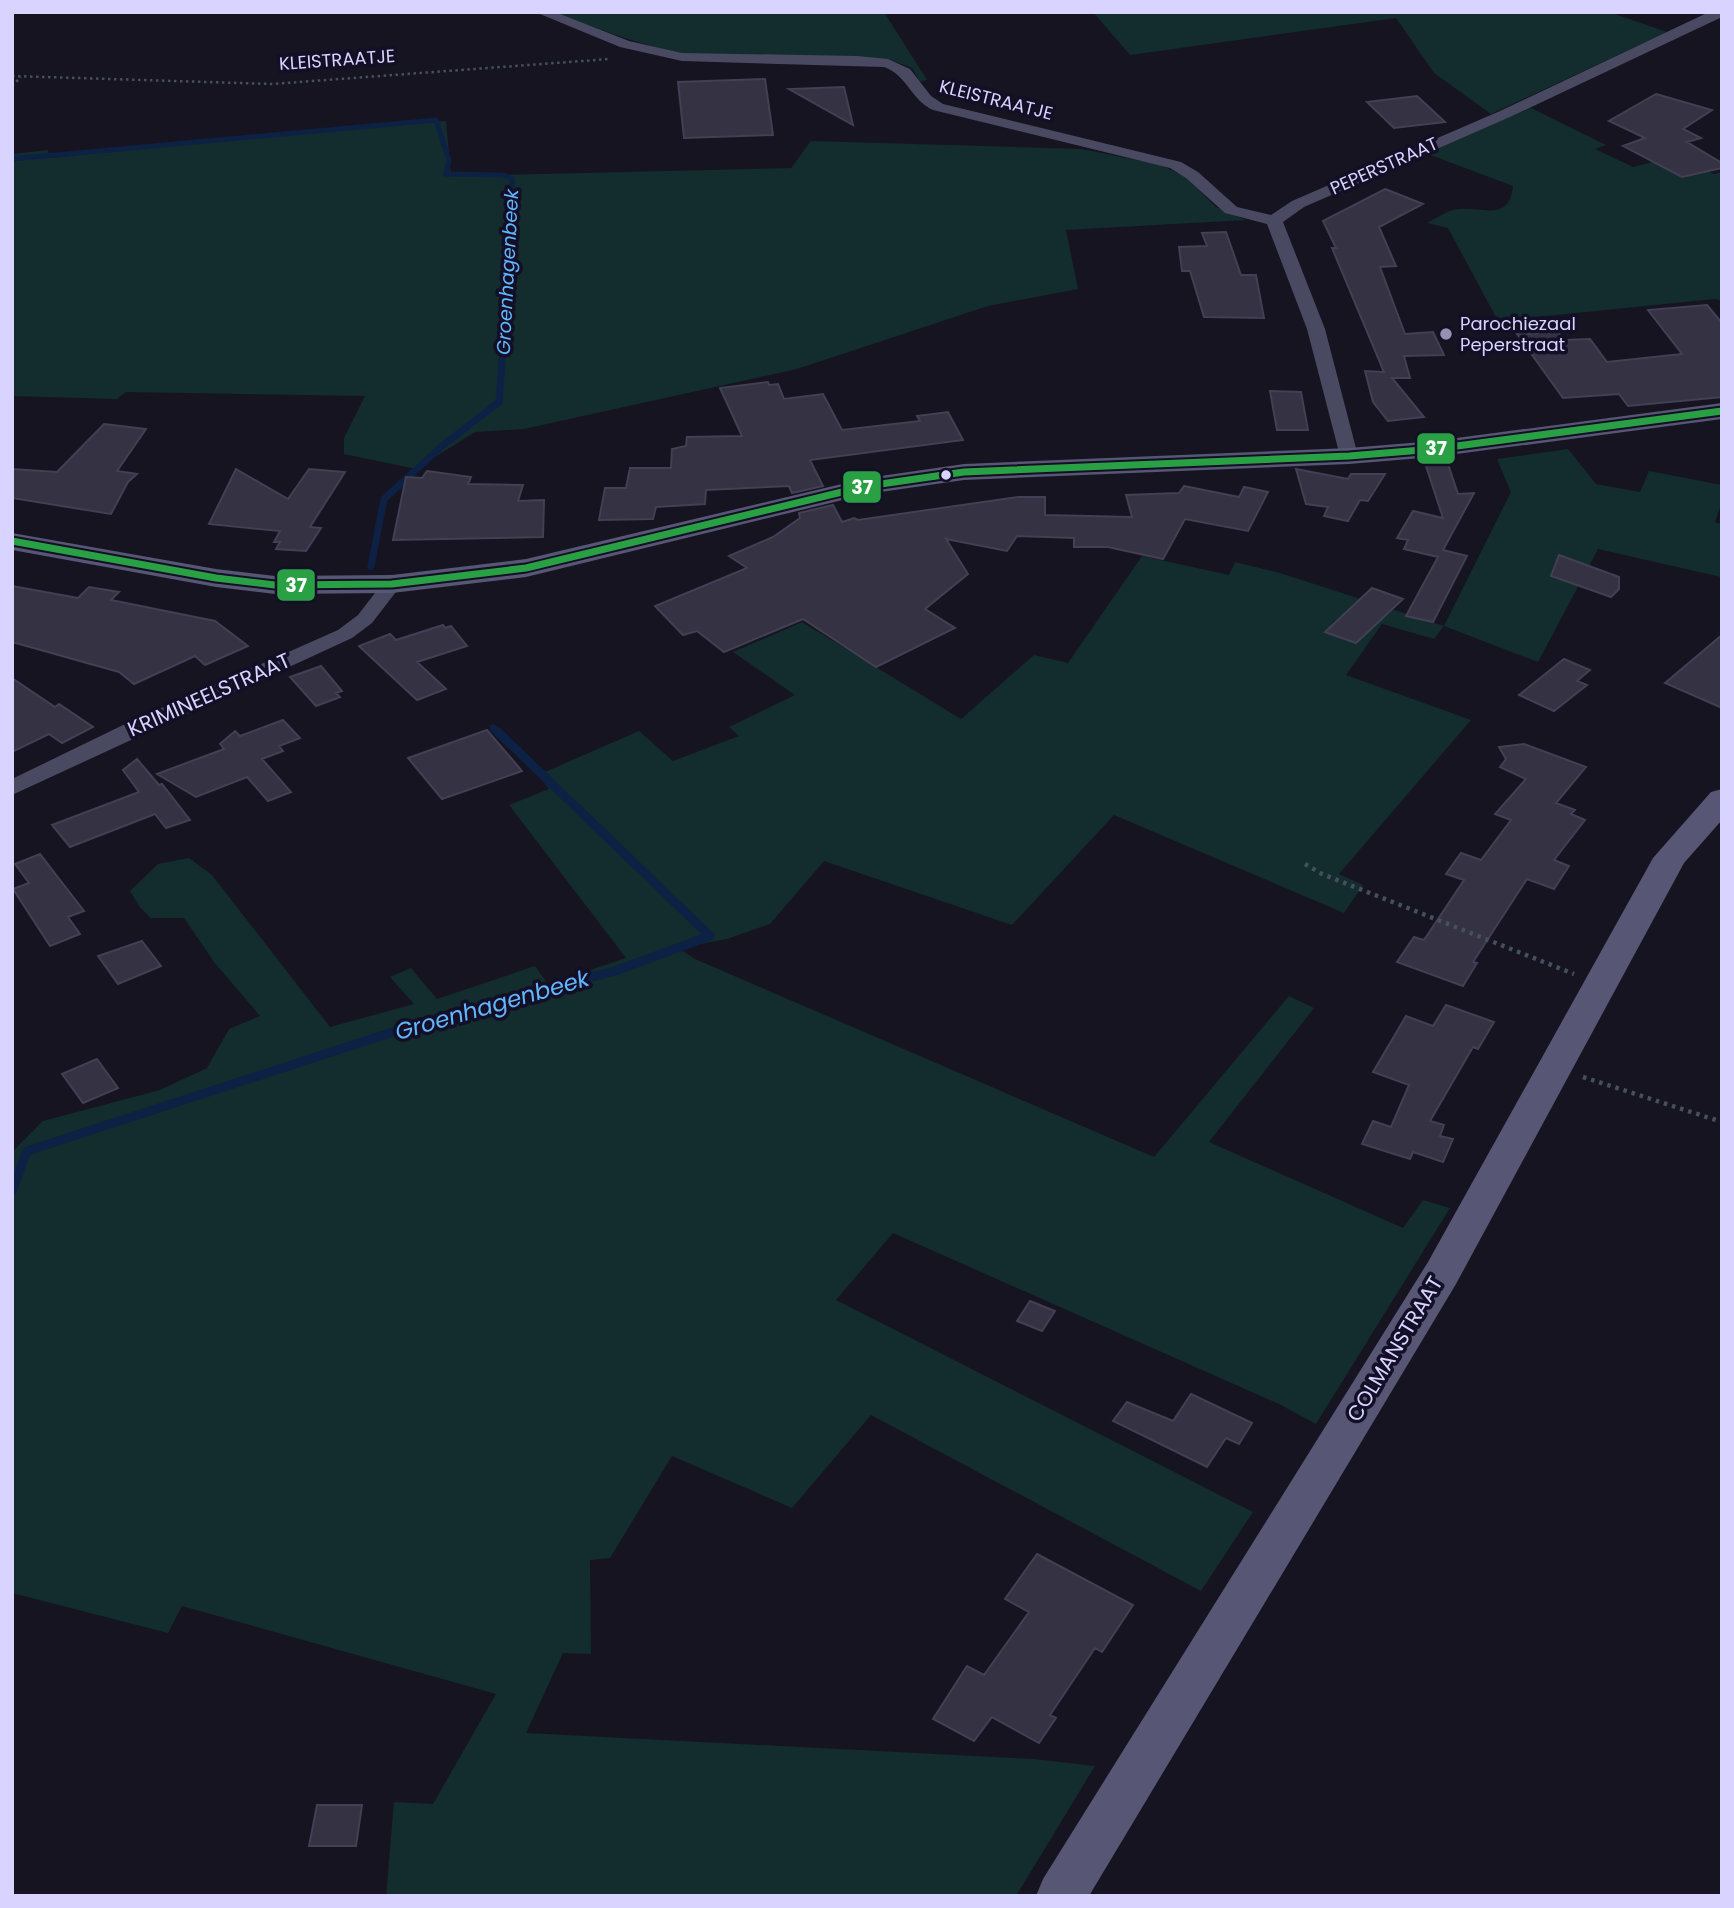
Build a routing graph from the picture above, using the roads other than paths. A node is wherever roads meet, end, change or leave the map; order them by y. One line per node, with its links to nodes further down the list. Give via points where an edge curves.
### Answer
1 (542, 12): 3 (street, KLEISTRAATJE, via 663,54 885,63 904,71 921,98 938,107 1175,165 1231,211)
2 (1721, 12): 3 (street, PEPERSTRAAT, via 1505,114 1298,204)
3 (1275, 221): 5 (street, via 1316,329)
4 (1722, 411): 5 (main road)
5 (1349, 456): 7 (main road, via 953,473 867,486 526,568)
6 (12, 541): 7 (main road, via 275,585)
7 (392, 584): 8 (street, KRIMINEELSTRAAT, via 365,619 345,634 129,730)
8 (12, 788)
9 (1722, 799): 10 (main road, COLMANSTRAAT, via 1670,858 1442,1273)
10 (1060, 1896)

